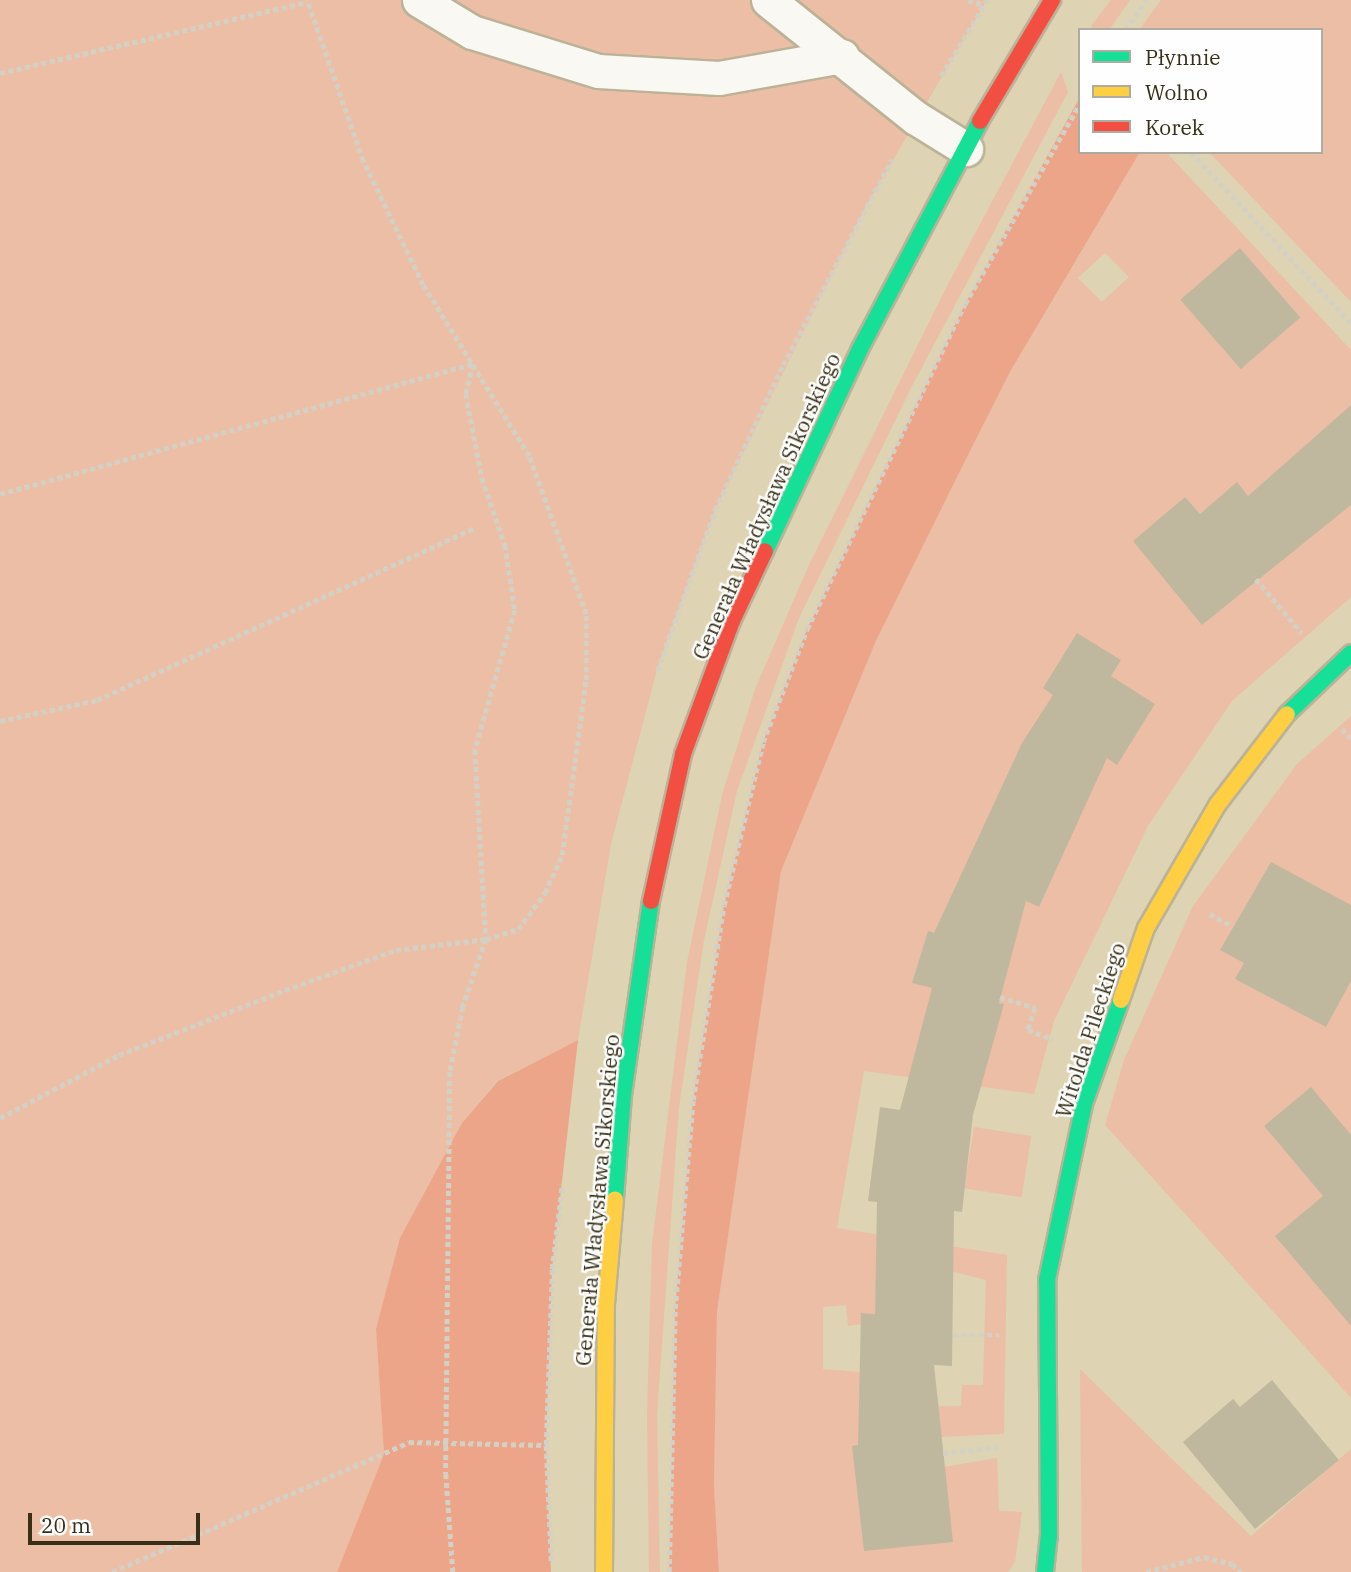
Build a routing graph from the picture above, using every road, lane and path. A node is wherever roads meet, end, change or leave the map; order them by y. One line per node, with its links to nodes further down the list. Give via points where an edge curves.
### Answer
1 (419, 0): 9 (lane, via 472,32 598,71 719,78)
2 (768, 0): 9 (lane)
3 (968, 0): 7 (path)
4 (1052, 0): 13 (main road, Generała Władysława Sikorskiego)
5 (1147, 0): 8 (path)
6 (307, 1): 10 (path); 16 (path, via 363,161 423,285)
7 (986, 3): 11 (path)
8 (1126, 28)
9 (842, 56): 13 (lane, via 916,118)
10 (0, 73)
11 (934, 86)
12 (1078, 106): 36 (path, via 965,304 807,629 763,742 724,905 693,1100 675,1309)
13 (966, 149): 35 (main road, Generała Władysława Sikorskiego, via 860,349 750,584 682,754 651,898 623,1095 606,1304)
14 (1193, 154): 15 (path)
15 (1351, 324)
16 (473, 364): 17 (path); 23 (path, via 466,394 482,478 505,545 515,610 475,750); 23 (path, via 528,456 586,614 586,680 562,855 545,894 518,929)
17 (0, 494)
18 (476, 527): 22 (path, via 97,700)
19 (1256, 579): 20 (path)
20 (1306, 637)
21 (1351, 653): 37 (main road, Witolda Pileckiego, via 1297,702 1218,804 1146,928 1084,1104 1047,1280 1049,1536)
22 (0, 721)
23 (486, 939): 26 (path, via 396,950 277,993 119,1055); 29 (path, via 463,1007 450,1072)
24 (1000, 996): 25 (path, via 1035,1008 1028,1030)
25 (1064, 1042)
26 (0, 1118)
27 (953, 1335): 28 (path)
28 (1004, 1335)
29 (446, 1443): 30 (path); 33 (path, via 409,1442); 34 (path)
30 (547, 1445)
31 (1007, 1446): 32 (path)
32 (943, 1453)
33 (112, 1572)
34 (453, 1572)
35 (604, 1572)
36 (669, 1572)
37 (1045, 1572)
38 (1146, 1572): 39 (path, via 1204,1557 1232,1564)
39 (1241, 1572)

